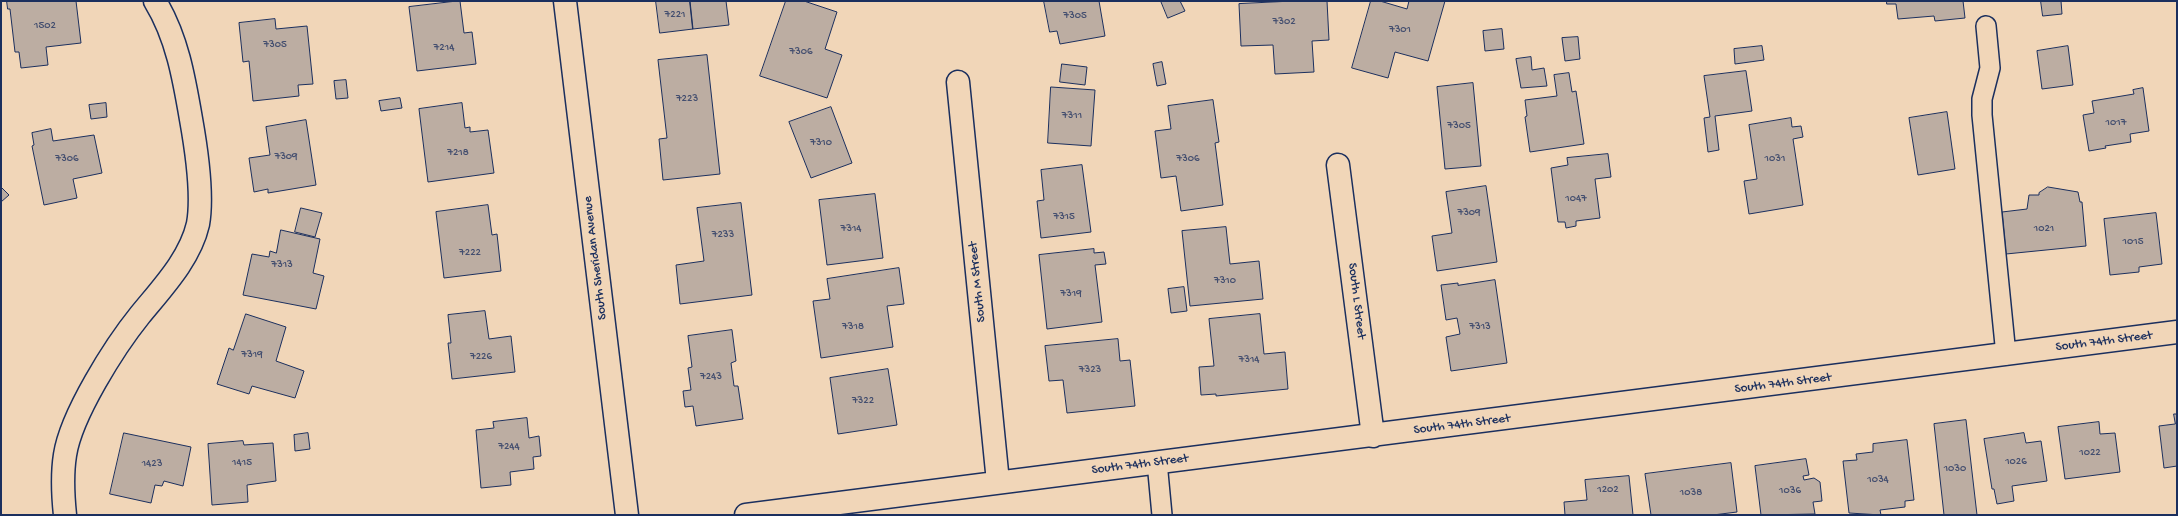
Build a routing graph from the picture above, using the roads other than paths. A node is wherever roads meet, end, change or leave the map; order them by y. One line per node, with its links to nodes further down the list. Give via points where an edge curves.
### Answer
1 (155, 1): 11 (street, via 170,31 184,75 194,137 199,198 198,223 192,242 179,265 120,340 76,421 65,454)
2 (565, 1): 12 (street, South Sheridan Avenue)
3 (1986, 26): 7 (lane, via 1990,68 1982,99 1982,115)
4 (958, 82): 10 (street, South M Street)
5 (1338, 165): 8 (street, South L Street)
6 (2177, 332): 7 (street, South 74th Street)
7 (2006, 354): 8 (street, South 74th Street)
8 (1373, 436): 9 (street, South 74th Street)
9 (1157, 462): 10 (street, South 74th Street); 14 (lane)
10 (998, 482): 13 (street, South 74th Street)
11 (65, 515)
12 (627, 515)
13 (746, 515)
14 (1162, 515)

